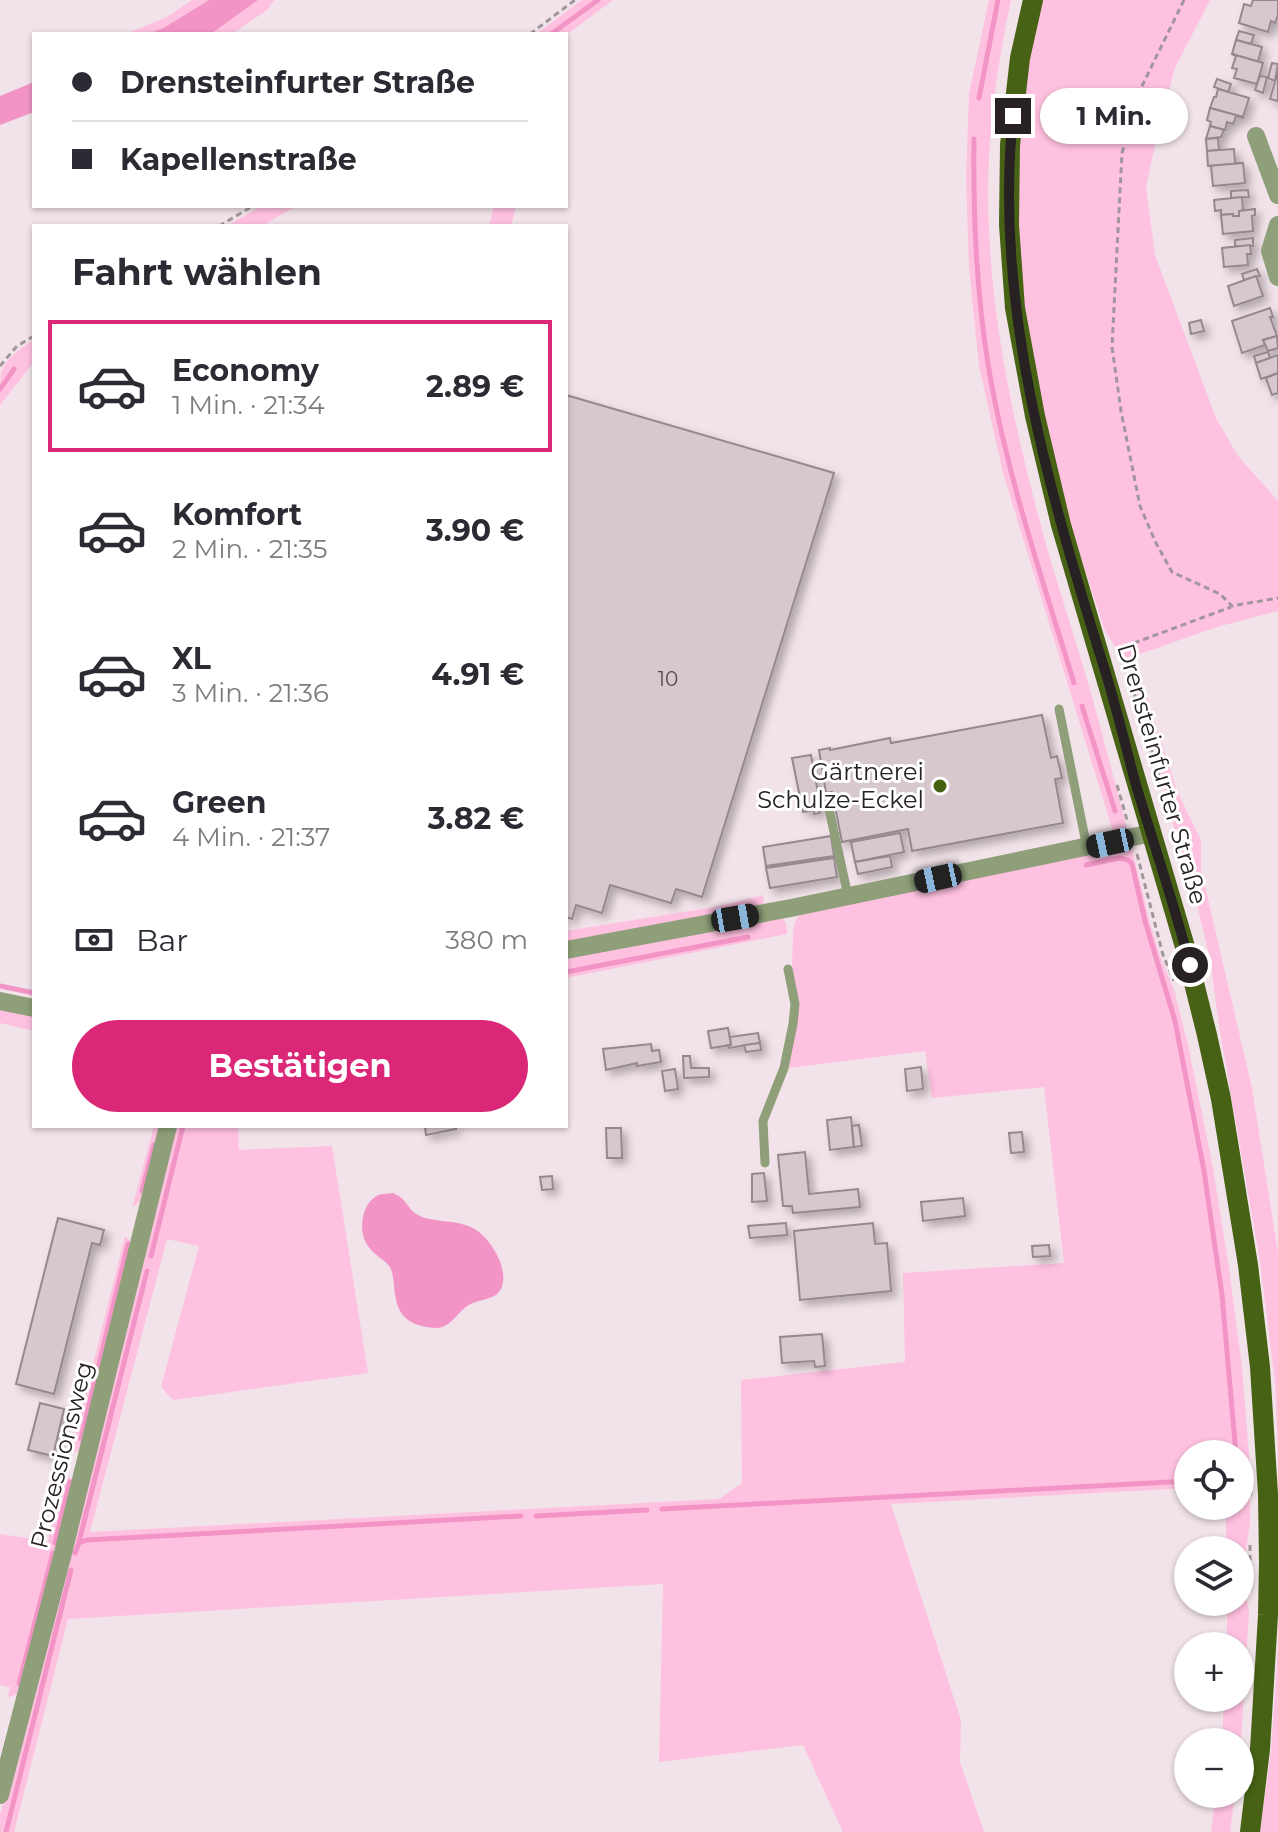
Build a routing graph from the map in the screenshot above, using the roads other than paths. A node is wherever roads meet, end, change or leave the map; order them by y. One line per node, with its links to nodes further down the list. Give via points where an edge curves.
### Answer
1 (1033, 0): 8 (main road, Drensteinfurter Straße, via 1010,145 1015,308 1061,525)
2 (1256, 136): 3 (street)
3 (1278, 195)
4 (1278, 225): 5 (street, via 1270,251)
5 (1278, 277)
6 (1059, 709): 9 (lane)
7 (829, 809): 10 (lane)
8 (1142, 836): 9 (street); 17 (main road, Drensteinfurter Straße, via 1185,947 1226,1125 1260,1367)
9 (1087, 848): 10 (street)
10 (848, 896): 11 (street)
11 (568, 950)
12 (788, 969): 16 (lane, via 793,1024 784,1068 763,1121)
13 (0, 1001): 14 (street)
14 (32, 1008)
15 (168, 1128): 18 (street, Prozessionsweg)
16 (765, 1163)
17 (1273, 1615): 19 (main road, Drensteinfurter Straße)
18 (0, 1795)
19 (1250, 1832)

